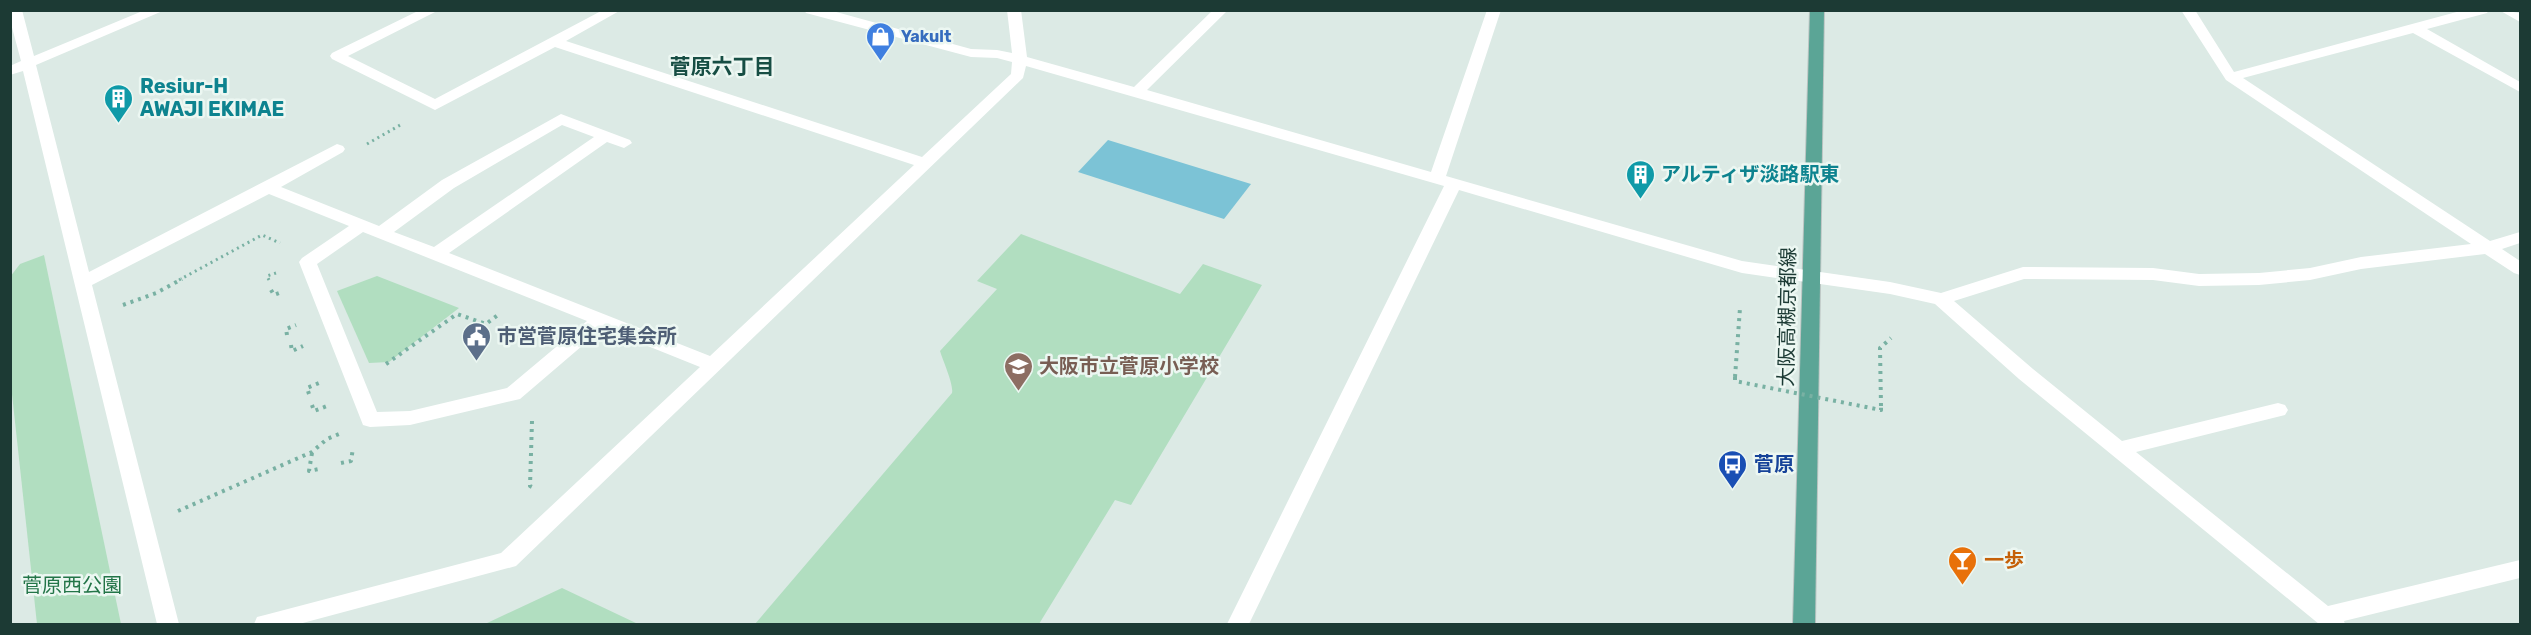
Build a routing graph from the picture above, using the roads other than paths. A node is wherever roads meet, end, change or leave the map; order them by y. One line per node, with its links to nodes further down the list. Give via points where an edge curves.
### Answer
1 (15, 10): 17 (street)
2 (158, 10): 17 (street)
3 (432, 10): 15 (street, via 337,56 435,105)
4 (614, 10): 15 (street)
5 (811, 10): 16 (street, via 971,53)
6 (1014, 10): 16 (street)
7 (1221, 10): 20 (street)
8 (1494, 10): 25 (street)
9 (1816, 10): 33 (main road, 大阪高槻京都線)
10 (2188, 10): 18 (street)
11 (2482, 10): 14 (street)
12 (2506, 10): 13 (street)
13 (2520, 18)
14 (2415, 28): 18 (street); 19 (street)
15 (553, 42): 24 (street)
16 (1020, 60): 20 (street); 24 (street, via 1018,75)
17 (19, 68): 34 (street)
18 (2231, 76): 30 (street)
19 (2520, 88)
20 (1137, 92): 25 (street)
21 (606, 136): 22 (street); 28 (street, via 561,119 448,184); 31 (street)
22 (624, 143)
23 (337, 149): 26 (street)
24 (925, 163): 37 (street)
25 (1445, 181): 33 (street, via 1742,267); 44 (street)
26 (268, 188): 27 (street); 34 (street)
27 (362, 225): 28 (street); 36 (street, via 308,261 370,420 410,418 513,394)
28 (382, 232): 31 (street)
29 (2520, 237): 30 (street)
30 (2487, 248): 32 (street); 35 (street, via 2361,262 2310,274 2259,279 2023,273)
31 (436, 254): 36 (street)
32 (2520, 269)
33 (1812, 276): 35 (street); 45 (main road, 大阪高槻京都線)
34 (82, 283): 42 (street)
35 (1941, 298): 39 (street)
36 (600, 320): 37 (street)
37 (714, 365): 43 (street, via 508,560)
38 (2278, 410): 39 (street)
39 (2118, 449): 41 (street)
40 (2520, 569): 41 (street)
41 (2330, 620)
42 (168, 624)
43 (265, 624)
44 (1238, 624)
45 (1804, 624)

